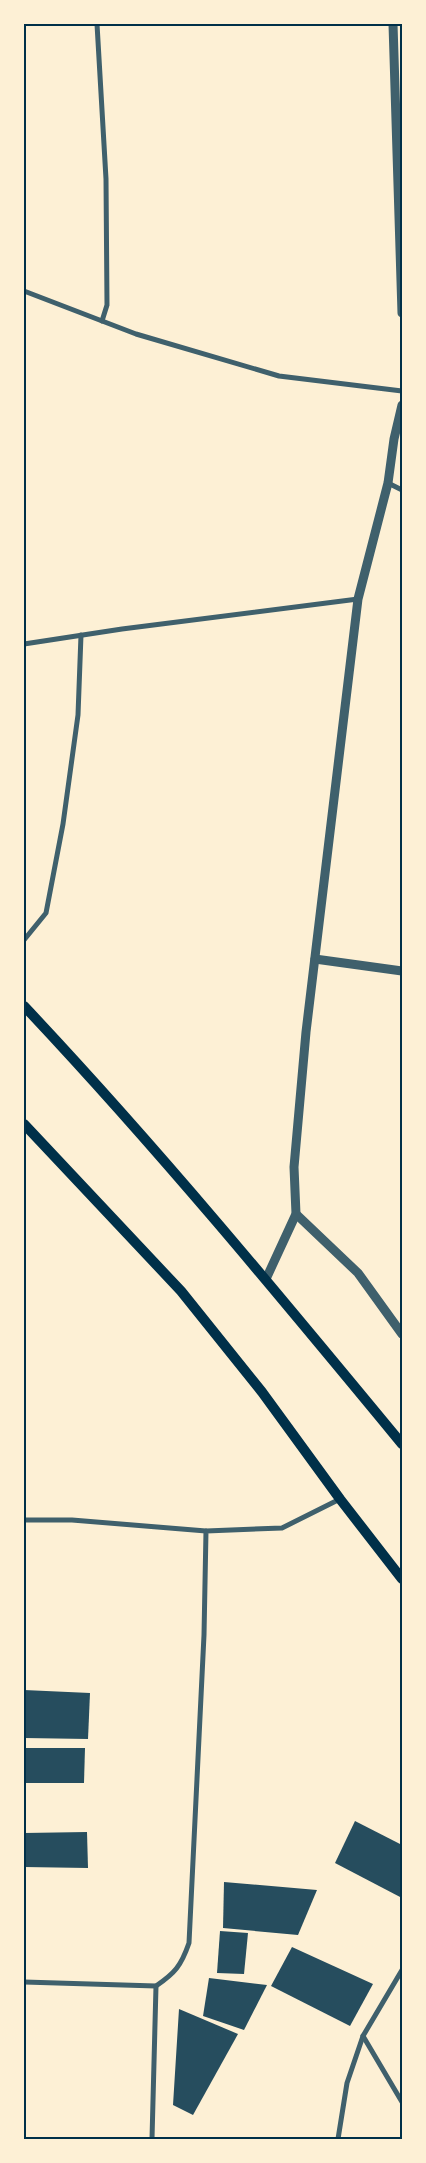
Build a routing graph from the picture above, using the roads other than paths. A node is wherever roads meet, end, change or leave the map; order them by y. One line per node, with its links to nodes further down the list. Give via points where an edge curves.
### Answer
1 (97, 24): 5 (street, via 106,179 107,305)
2 (393, 24): 4 (street)
3 (24, 291): 5 (street)
4 (402, 313)
5 (102, 321): 6 (street, via 279,376)
6 (402, 391)
7 (402, 405): 8 (street)
8 (388, 483): 9 (street); 10 (street)
9 (402, 490)
10 (358, 599): 11 (street); 14 (street)
11 (80, 635): 12 (street); 13 (street, via 78,715 62,832 46,913)
12 (24, 644)
13 (24, 940)
14 (315, 959): 15 (street); 18 (street, via 294,1167)
15 (402, 971)
16 (24, 1006): 19 (main road)
17 (24, 1124): 22 (main road, via 181,1291 262,1392)
18 (296, 1214): 19 (street); 20 (street, via 358,1273)
19 (266, 1279): 21 (main road)
20 (402, 1334)
21 (402, 1444)
22 (340, 1499): 24 (street, via 282,1528); 25 (main road)
23 (24, 1520): 24 (street, via 72,1520)
24 (206, 1531): 28 (street, via 189,1943 174,1974)
25 (402, 1579)
26 (402, 1970): 29 (street)
27 (24, 1982): 28 (street)
28 (156, 1986): 31 (street)
29 (363, 2036): 30 (street); 32 (street, via 347,2083)
30 (402, 2102)
31 (152, 2139)
32 (338, 2139)

